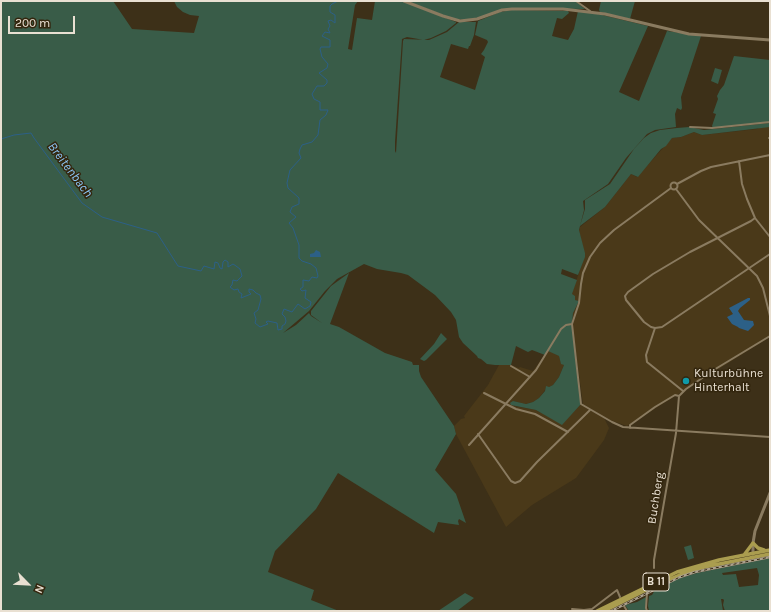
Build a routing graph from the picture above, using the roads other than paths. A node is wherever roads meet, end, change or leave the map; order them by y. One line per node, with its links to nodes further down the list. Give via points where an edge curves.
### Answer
1 (404, 1): 3 (street, via 462,21 477,20 502,10 512,9)
2 (576, 1): 3 (street)
3 (590, 11): 4 (street, via 689,34)
4 (770, 40)
5 (770, 122): 6 (street, via 713,128)
6 (690, 127)
7 (770, 155): 8 (street)
8 (739, 161): 9 (street, via 701,171); 12 (street, via 742,184)
9 (677, 184): 10 (street, via 673,182); 11 (street)
10 (671, 188): 11 (street); 18 (street, via 614,230 597,247 583,272 579,303)
11 (676, 189): 14 (street, via 699,220)
12 (755, 218): 13 (street); 14 (street)
13 (770, 237)
14 (717, 238): 16 (street); 19 (street, via 685,255 625,296 644,322)
15 (770, 254): 16 (street)
16 (750, 268): 17 (street, via 762,283); 19 (street, via 662,327)
17 (770, 316)
18 (572, 324): 22 (street, via 559,331); 27 (street, via 581,404)
19 (655, 328): 23 (street, via 646,355 647,362)
20 (770, 336): 23 (street)
21 (511, 366): 22 (street)
22 (530, 377): 26 (street)
23 (683, 391): 25 (street)
24 (484, 393): 26 (street)
25 (680, 396): 28 (street, via 675,395 654,407 630,425); 29 (street, Buchberg)
26 (505, 405): 30 (street, via 535,414); 31 (street)
27 (590, 410): 28 (street); 30 (street)
28 (630, 428): 29 (street)
29 (676, 431): 32 (street); 39 (street, Buchberg)
30 (568, 432): 31 (street, via 520,481 515,483)
31 (478, 434): 33 (street)
32 (770, 438)
33 (469, 445)
34 (770, 493): 35 (street)
35 (753, 543): 36 (main road, via 758,548); 37 (main road); 38 (street)
36 (769, 551): 38 (main road, B 11)
37 (744, 555): 38 (main road, B 11); 47 (main road, B 11, via 678,572)
38 (754, 555): 40 (main road, B 11, via 698,568)
39 (654, 568)
40 (650, 588): 41 (main road, B 11); 42 (main road)
41 (642, 592): 42 (main road); 48 (main road, B 11)
42 (647, 594): 50 (street)
43 (620, 597): 46 (street, via 618,590 592,609)
44 (624, 606): 49 (street)
45 (572, 609): 46 (street)
46 (577, 610)
47 (596, 611)
48 (604, 611)
49 (627, 611)
50 (647, 611)

